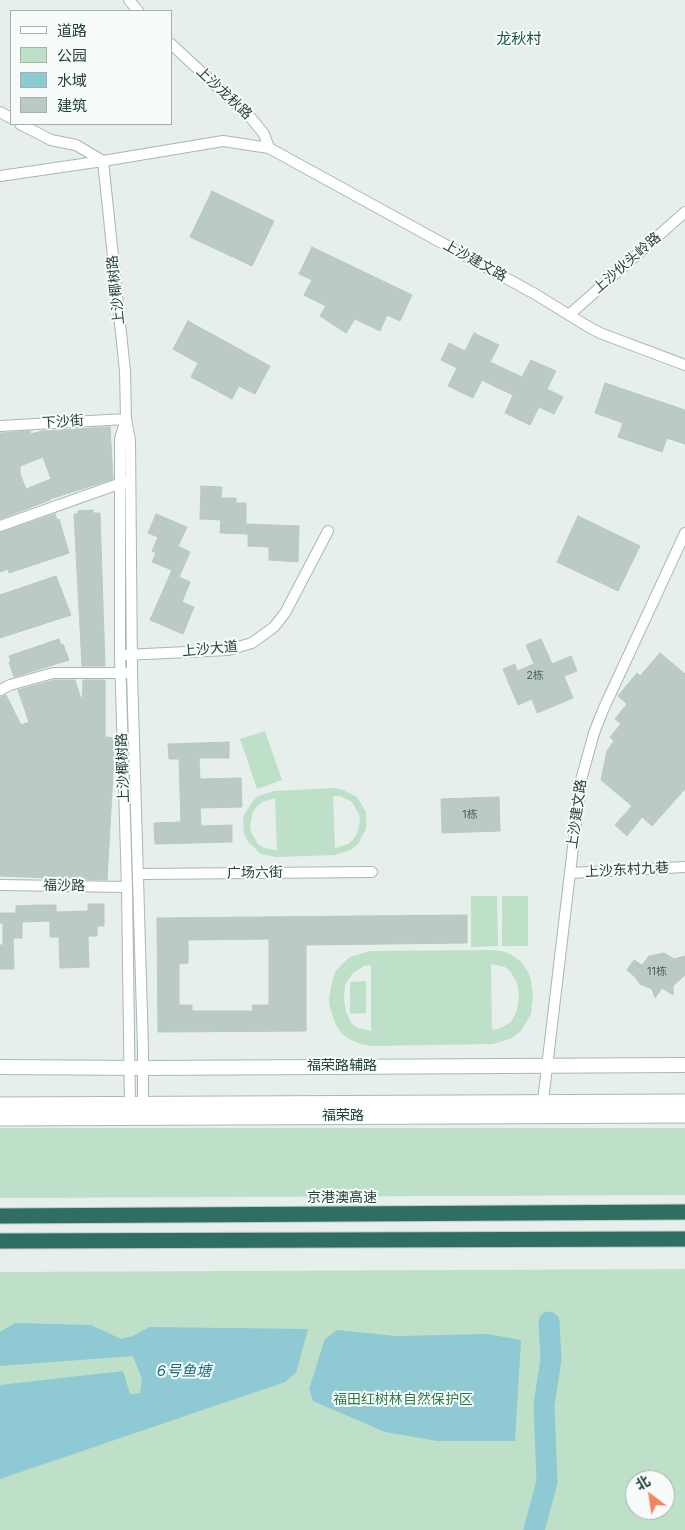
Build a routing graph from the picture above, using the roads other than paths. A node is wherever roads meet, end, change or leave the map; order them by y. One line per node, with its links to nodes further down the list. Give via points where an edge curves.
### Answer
1 (129, 0): 2 (street)
2 (137, 10)
3 (172, 45): 5 (street, 上沙龙秋路, via 251,118 264,134)
4 (22, 125): 6 (street, via 51,140 76,146)
5 (269, 148): 6 (street, via 223,141); 9 (street, 上沙建文路)
6 (103, 161): 7 (street); 11 (street, 上沙椰树路, via 125,371)
7 (0, 176)
8 (685, 212): 9 (street, 上沙伙头岭路)
9 (568, 315): 10 (street, 上沙建文路, via 600,332)
10 (685, 365)
11 (126, 419): 12 (street, 下沙街); 13 (street, 上沙椰树路, via 130,440); 14 (street, 上沙椰树路, via 120,439)
12 (0, 426)
13 (130, 480): 14 (street); 18 (street, 上沙椰树路)
14 (119, 483): 15 (street); 19 (street, 上沙椰树路)
15 (0, 526)
16 (328, 531): 18 (street, 上沙大道, via 286,613 260,638 228,650)
17 (685, 533): 25 (street, 上沙建文路, via 594,732 581,780)
18 (132, 654): 19 (street, 上沙大道); 21 (street, 上沙椰树路)
19 (120, 655): 20 (street, 上沙椰树路)
20 (120, 673): 21 (street); 22 (street, via 53,673); 28 (street, 上沙椰树路)
21 (132, 673): 26 (street, 上沙椰树路)
22 (1, 686)
23 (685, 867): 25 (street, 上沙东村九巷)
24 (372, 872): 26 (street, 广场六街)
25 (570, 873): 29 (street, 上沙建文路)
26 (138, 874): 32 (street, 上沙椰树路)
27 (0, 885): 28 (street, 福沙路)
28 (127, 887): 32 (street, 上沙椰树路)
29 (548, 1065): 30 (street, 福荣路辅路); 32 (street, 福荣路辅路); 35 (street, 上沙建文路)
30 (685, 1065)
31 (0, 1067): 32 (street, 福荣路辅路)
32 (137, 1068): 36 (street, 上沙椰树路)
33 (685, 1102): 35 (main road, 福荣路)
34 (0, 1105): 36 (main road, 福荣路)
35 (542, 1109): 36 (main road, 福荣路); 37 (main road, 福荣路)
36 (137, 1111): 38 (main road, 福荣路)
37 (685, 1115)
38 (0, 1118)
39 (685, 1212): 40 (highway, 京港澳高速)
40 (0, 1216)
41 (685, 1239): 42 (highway)
42 (0, 1241)

